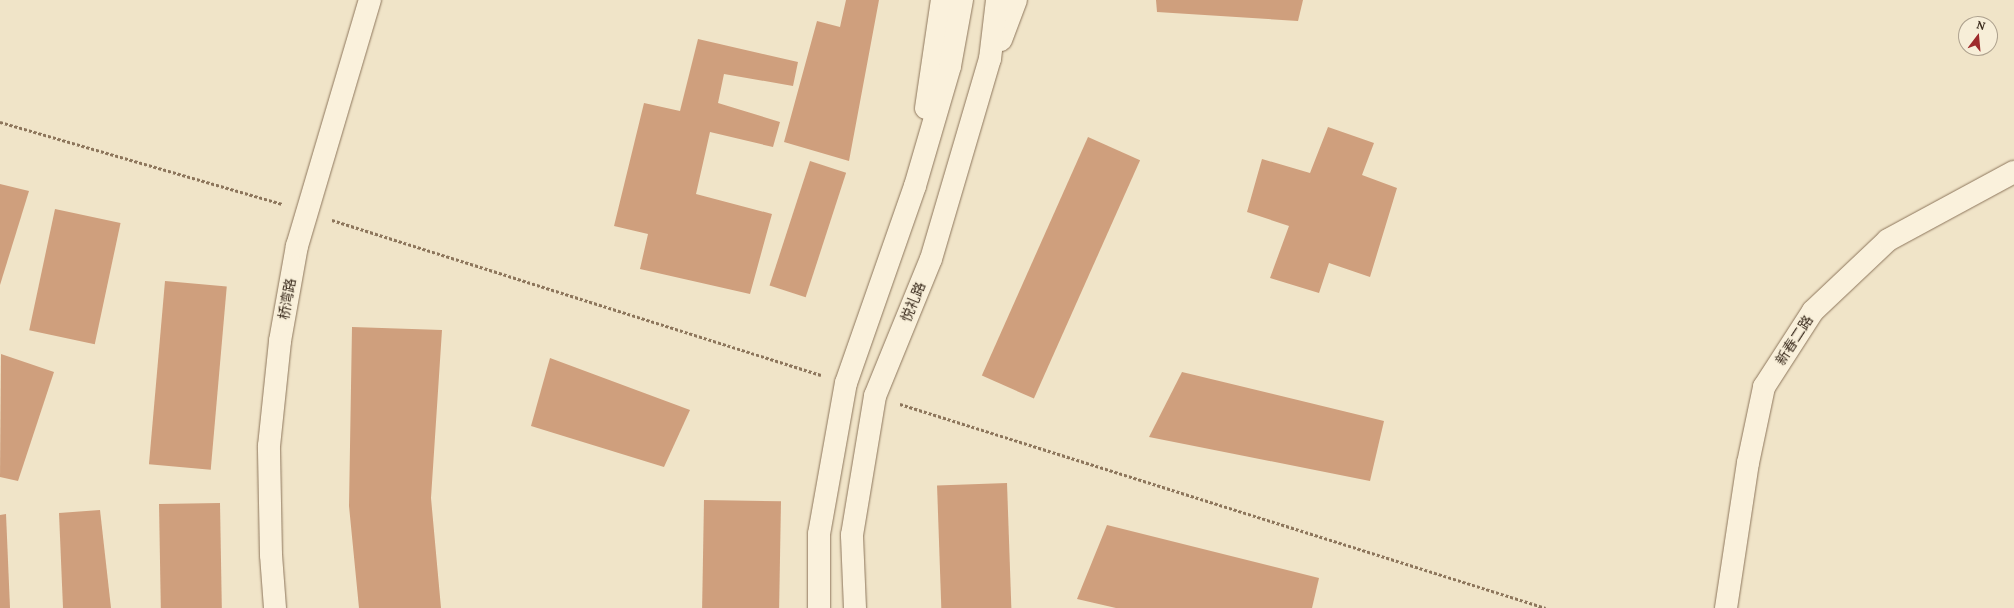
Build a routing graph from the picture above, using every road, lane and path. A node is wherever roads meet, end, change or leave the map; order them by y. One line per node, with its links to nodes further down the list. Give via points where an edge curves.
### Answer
1 (370, 0): 10 (main road, 桥湾路)
2 (942, 0): 9 (main road)
3 (962, 0): 9 (main road, via 950,66)
4 (998, 0): 6 (main road, 悦礼路, via 990,59)
5 (1016, 0): 6 (main road)
6 (982, 87): 12 (main road, 悦礼路, via 931,259)
7 (0, 122): 10 (path)
8 (2014, 172): 17 (main road, 新春二路, via 1888,240 1813,311 1764,387 1748,462)
9 (915, 186): 11 (main road)
10 (307, 212): 11 (path); 13 (main road, 桥湾路, via 297,246 280,341 269,446 270,555)
11 (846, 383): 14 (main road, via 819,534)
12 (875, 396): 15 (main road, 悦礼路, via 852,535); 16 (path)
13 (275, 608)
14 (819, 608)
15 (855, 608)
16 (1546, 608)
17 (1726, 608)

